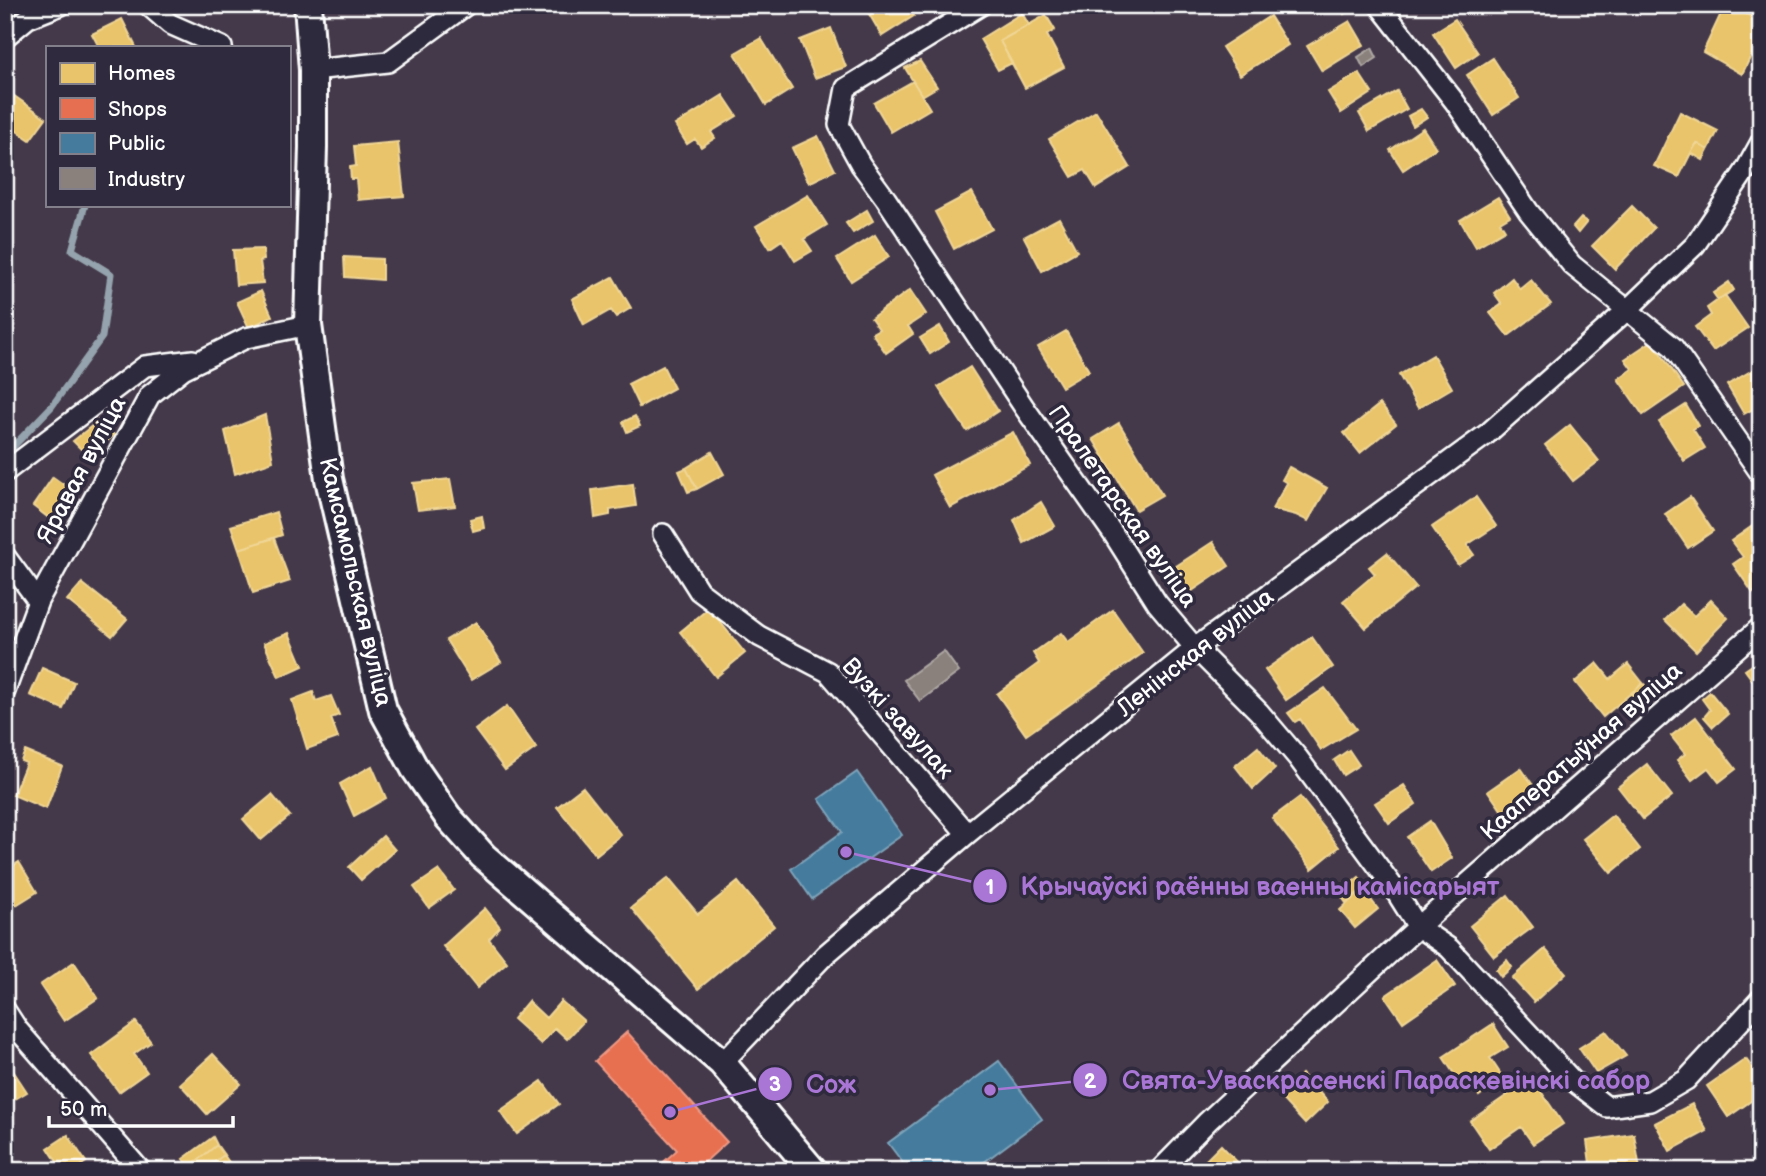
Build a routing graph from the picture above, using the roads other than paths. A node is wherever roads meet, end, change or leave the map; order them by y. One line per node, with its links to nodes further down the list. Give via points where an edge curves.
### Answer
1 (61, 5): 7 (street, via 28,18)
2 (148, 5): 8 (street, via 170,24)
3 (308, 5): 9 (main road, Камсамольская вуліца)
4 (466, 5): 9 (street, via 388,62)
5 (981, 5): 20 (street, Пралетарская вуліца, via 846,88 839,125 861,165 1157,603)
6 (1379, 5): 11 (street, via 1572,265)
7 (5, 37)
8 (220, 46)
9 (313, 70): 12 (main road, Камсамольская вуліца)
10 (1761, 142): 11 (street, Ленінская вуліца, via 1695,245)
11 (1626, 311): 15 (street, via 1673,347); 20 (street, Ленінская вуліца, via 1487,434)
12 (308, 325): 13 (street, Яравая вуліца, via 246,338); 26 (main road, Камсамольская вуліца, via 329,480 383,709 415,769 448,817 483,856)
13 (204, 359): 14 (street, via 145,366); 18 (street, Яравая вуліца, via 150,395)
14 (5, 472)
15 (1761, 474)
16 (663, 534): 22 (street, Вузкі завулак, via 699,591 760,636 828,672)
17 (5, 556): 18 (street)
18 (38, 601): 21 (street, Яравая вуліца)
19 (1761, 627): 23 (street, Кааператыўная вуліца)
20 (1195, 648): 22 (street, Ленінская вуліца); 23 (street, Пралетарская вуліца, via 1298,758)
21 (5, 691)
22 (967, 834): 26 (street, Ленінская вуліца, via 825,955)
23 (1418, 927): 24 (street, Пралетарская вуліца, via 1449,948 1573,1080 1606,1107 1650,1101 1686,1080); 29 (street, Кааператыўная вуліца)
24 (1761, 999)
25 (5, 1010): 27 (street)
26 (722, 1063): 28 (main road)
27 (141, 1171)
28 (813, 1171)
29 (1158, 1171)

